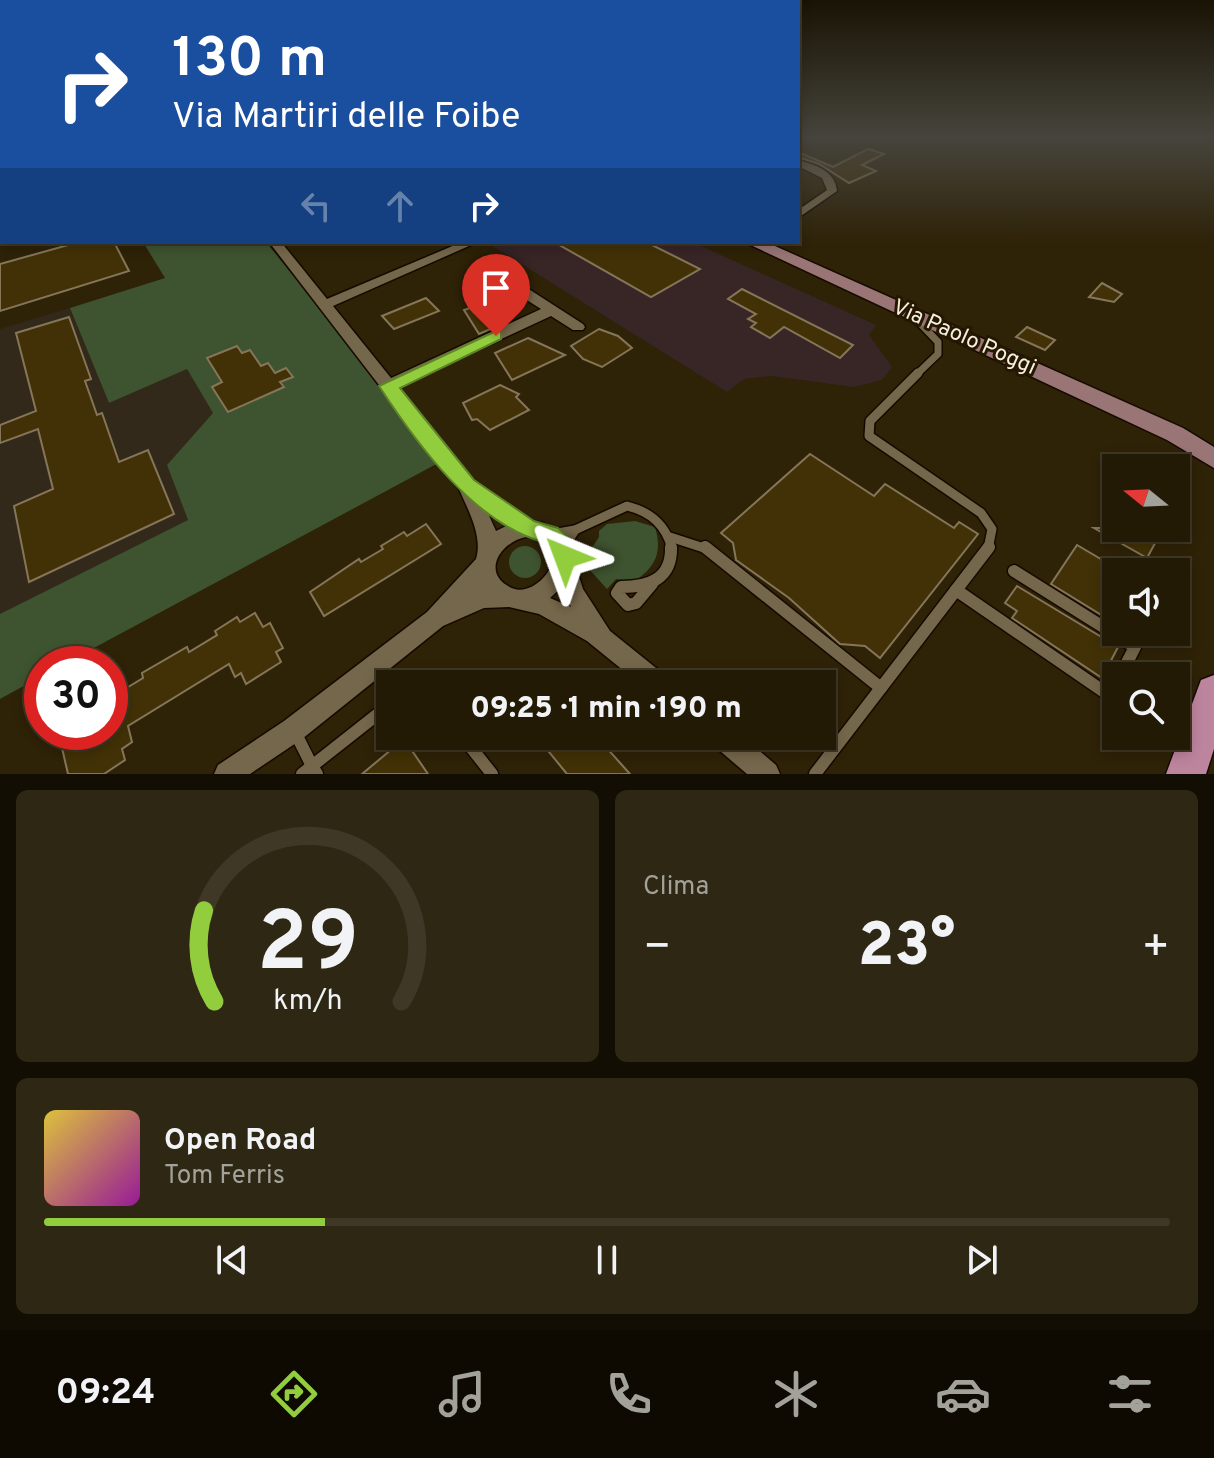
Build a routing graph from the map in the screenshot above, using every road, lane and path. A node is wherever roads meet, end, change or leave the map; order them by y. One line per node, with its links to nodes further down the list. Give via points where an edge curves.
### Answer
1 (819, 172): 2 (street, via 828,176 832,191)
2 (800, 214)
3 (277, 244): 7 (street)
4 (467, 244): 7 (street)
5 (759, 244): 9 (main road, Via Paolo Poggi)
6 (519, 289): 8 (street)
7 (325, 305): 11 (street)
8 (551, 310): 10 (street); 11 (street)
9 (912, 315): 12 (main road, Via Paolo Poggi); 23 (lane, via 935,337 938,354 867,428 874,443 990,520 991,545)
10 (578, 327)
11 (388, 386): 15 (street)
12 (1175, 434): 13 (main road, Via Paolo Poggi); 14 (main road, Via Paolo Poggi)
13 (1214, 443)
14 (1214, 459)
15 (467, 486): 16 (street); 20 (street, via 486,530)
16 (528, 529): 19 (street); 20 (street, via 507,533)
17 (575, 530): 18 (lane, via 627,506 656,516); 19 (lane); 19 (lane)
18 (670, 537): 22 (lane, via 669,561); 30 (lane, via 704,547)
19 (559, 550): 24 (street, via 553,586 538,595); 26 (street, via 574,593)
20 (486, 559): 24 (street, via 490,584); 25 (street)
21 (1014, 571): 27 (lane, via 1135,647)
22 (652, 584)
23 (956, 590): 29 (lane); 30 (lane)
24 (515, 597): 25 (street, via 482,598); 26 (street, via 568,616)
25 (435, 619): 33 (street)
26 (604, 640): 28 (street)
27 (1127, 662)
28 (641, 670)
29 (1102, 686)
30 (881, 688): 41 (lane)
31 (1214, 693): 36 (main road)
32 (376, 716): 37 (lane)
33 (293, 730): 37 (lane); 38 (street)
34 (473, 750): 39 (lane)
35 (739, 750): 40 (street)
36 (1183, 754)
37 (311, 771)
38 (227, 774)
39 (492, 774)
40 (767, 774)
41 (815, 774)

